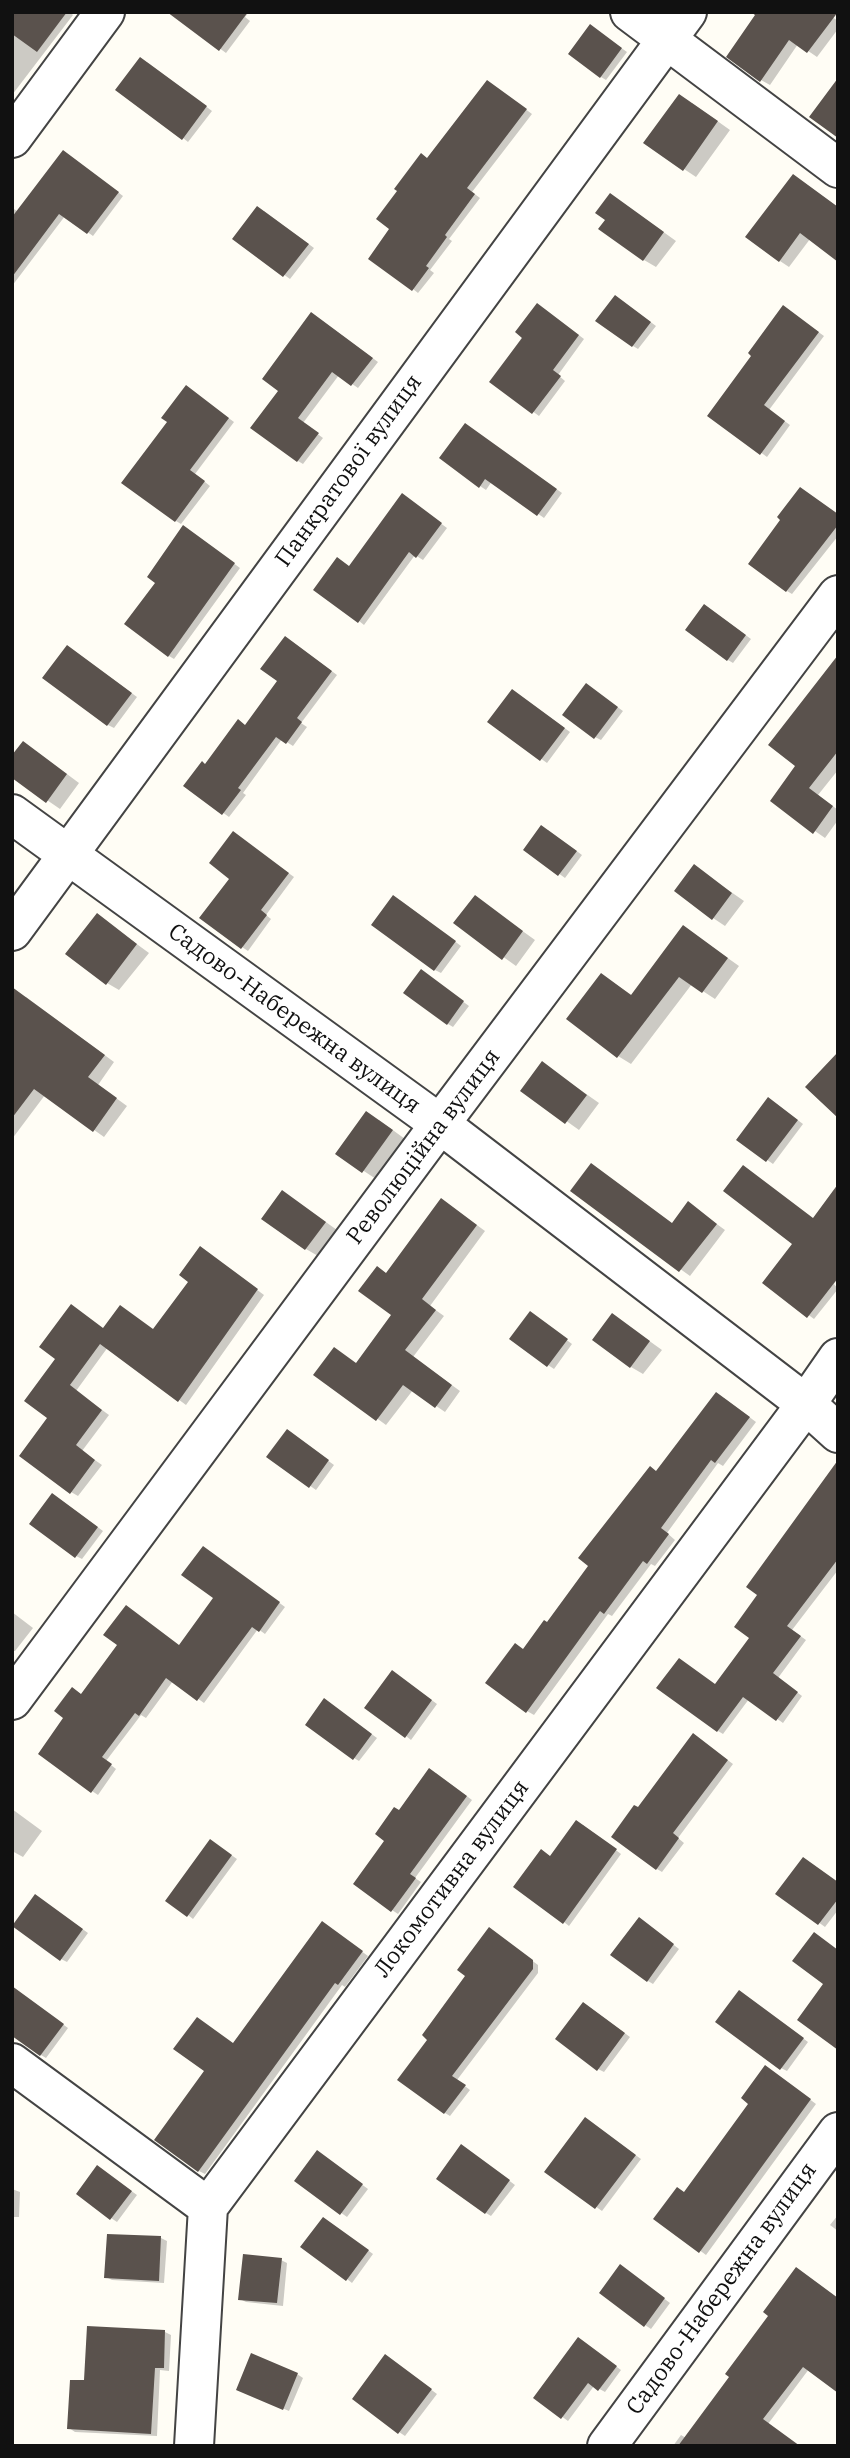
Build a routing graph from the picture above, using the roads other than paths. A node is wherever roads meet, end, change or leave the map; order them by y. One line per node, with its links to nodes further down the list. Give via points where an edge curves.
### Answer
1 (105, 12): 4 (street)
2 (630, 12): 3 (street)
3 (677, 26): 5 (street); 8 (street, Панкратової вулиця)
4 (12, 138)
5 (838, 167)
6 (838, 595): 10 (street, Революційна вулиця)
7 (12, 814): 8 (street, Садово-Набережна вулиця)
8 (68, 855): 9 (street, Панкратової вулиця); 10 (street, Садово-Набережна вулиця)
9 (12, 931)
10 (440, 1124): 12 (street, Садово-Набережна вулиця); 14 (street, Революційна вулиця)
11 (838, 1358): 12 (street, Локомотивна вулиця)
12 (806, 1404): 13 (street, Садово-Набережна вулиця); 17 (street, Локомотивна вулиця)
13 (838, 1433)
14 (12, 1700)
15 (12, 2063): 17 (street)
16 (838, 2132): 18 (street, Садово-Набережна вулиця)
17 (208, 2207): 19 (street)
18 (608, 2445)
19 (194, 2446)

